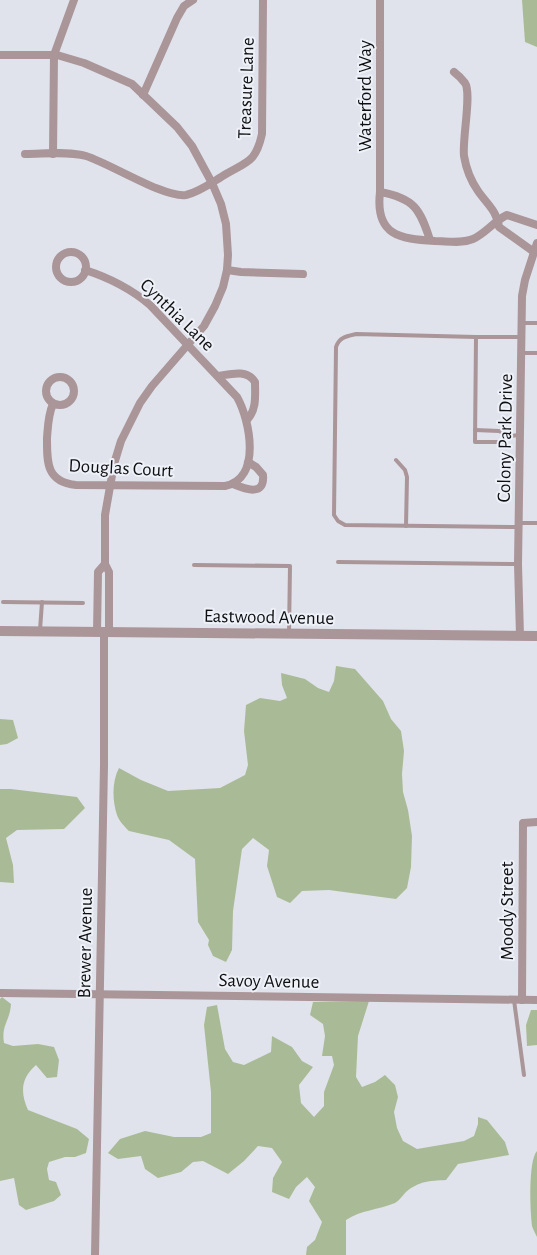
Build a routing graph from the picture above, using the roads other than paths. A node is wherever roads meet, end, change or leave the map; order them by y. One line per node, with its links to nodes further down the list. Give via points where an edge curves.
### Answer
1 (74, 0): 6 (street)
2 (193, 0): 8 (street, via 184,6 177,18)
3 (263, 0): 11 (street, Treasure Lane, via 262,134 258,151 246,163)
4 (380, 0): 12 (street, Waterford Way)
5 (0, 55): 6 (street)
6 (54, 55): 8 (street, via 132,84); 10 (street)
7 (454, 72): 13 (street, via 466,84 464,156 469,176)
8 (143, 95): 11 (street, via 177,127 197,154)
9 (25, 154): 10 (street)
10 (53, 154): 11 (street, via 85,156 173,194 192,193)
11 (212, 183): 19 (street, via 226,224)
12 (380, 192): 15 (street, via 396,194 419,211); 15 (street, Waterford Way, via 378,206 384,224 392,232 410,240)
13 (498, 219): 14 (street, via 507,215); 15 (street, Waterford Way, via 476,238 464,242); 17 (street, via 499,228)
14 (537, 225)
15 (430, 240)
16 (537, 243): 17 (street, Colony Park Drive)
17 (534, 252): 21 (street, Colony Park Drive, via 525,280)
18 (85, 270): 25 (street, Cynthia Lane, via 110,278 136,294)
19 (227, 270): 20 (street); 25 (street, via 215,306)
20 (303, 274)
21 (522, 323): 22 (lane); 24 (street, Colony Park Drive)
22 (537, 323)
23 (476, 337): 24 (lane); 31 (lane); 40 (lane, via 356,334 345,336 336,347 334,515 345,525)
24 (522, 337): 26 (street, Colony Park Drive)
25 (188, 345): 28 (street, Cynthia Lane); 37 (street, via 140,403 121,441)
26 (521, 353): 27 (lane); 33 (street, Colony Park Drive)
27 (537, 354)
28 (218, 376): 30 (street, Cynthia Lane, via 237,397); 30 (street, Cynthia Lane, via 242,373 255,382 255,406)
29 (53, 404): 37 (street, Douglas Court, via 48,416 47,461 54,476 70,484)
30 (247, 420): 35 (street, Cynthia Lane)
31 (475, 430): 32 (lane, via 499,431); 32 (lane, via 475,442 501,442)
32 (509, 436): 33 (lane)
33 (521, 436): 39 (street, Colony Park Drive)
34 (396, 460): 40 (lane, via 407,477)
35 (248, 462): 36 (street, via 244,475); 36 (street, Douglas Court, via 263,475 260,486 250,490)
36 (233, 484): 37 (street, Douglas Court)
37 (109, 486): 42 (street, via 105,515)
38 (537, 523): 39 (lane)
39 (519, 525): 40 (lane); 43 (street, Colony Park Drive)
40 (406, 526)
41 (338, 562): 43 (lane)
42 (105, 564): 50 (street, via 109,572); 50 (street, via 98,572)
43 (518, 564): 52 (street, Colony Park Drive)
44 (194, 565): 51 (lane, via 290,566)
45 (3, 602): 46 (lane)
46 (42, 602): 47 (lane); 49 (lane)
47 (82, 603)
48 (0, 631): 49 (street, Eastwood Avenue)
49 (40, 631): 50 (street, Eastwood Avenue)
50 (103, 632): 51 (street, Eastwood Avenue); 56 (street, Brewer Avenue)
51 (289, 633): 52 (street, Eastwood Avenue)
52 (520, 636): 53 (street, Eastwood Avenue)
53 (537, 636)
54 (537, 822): 57 (street, Moody Street, via 523,823)
55 (0, 993): 56 (street, Savoy Avenue)
56 (99, 993): 57 (street, Savoy Avenue); 60 (street, Brewer Avenue)
57 (518, 1000): 58 (street, Savoy Avenue); 59 (lane)
58 (537, 1000)
59 (524, 1075)
60 (95, 1255)

